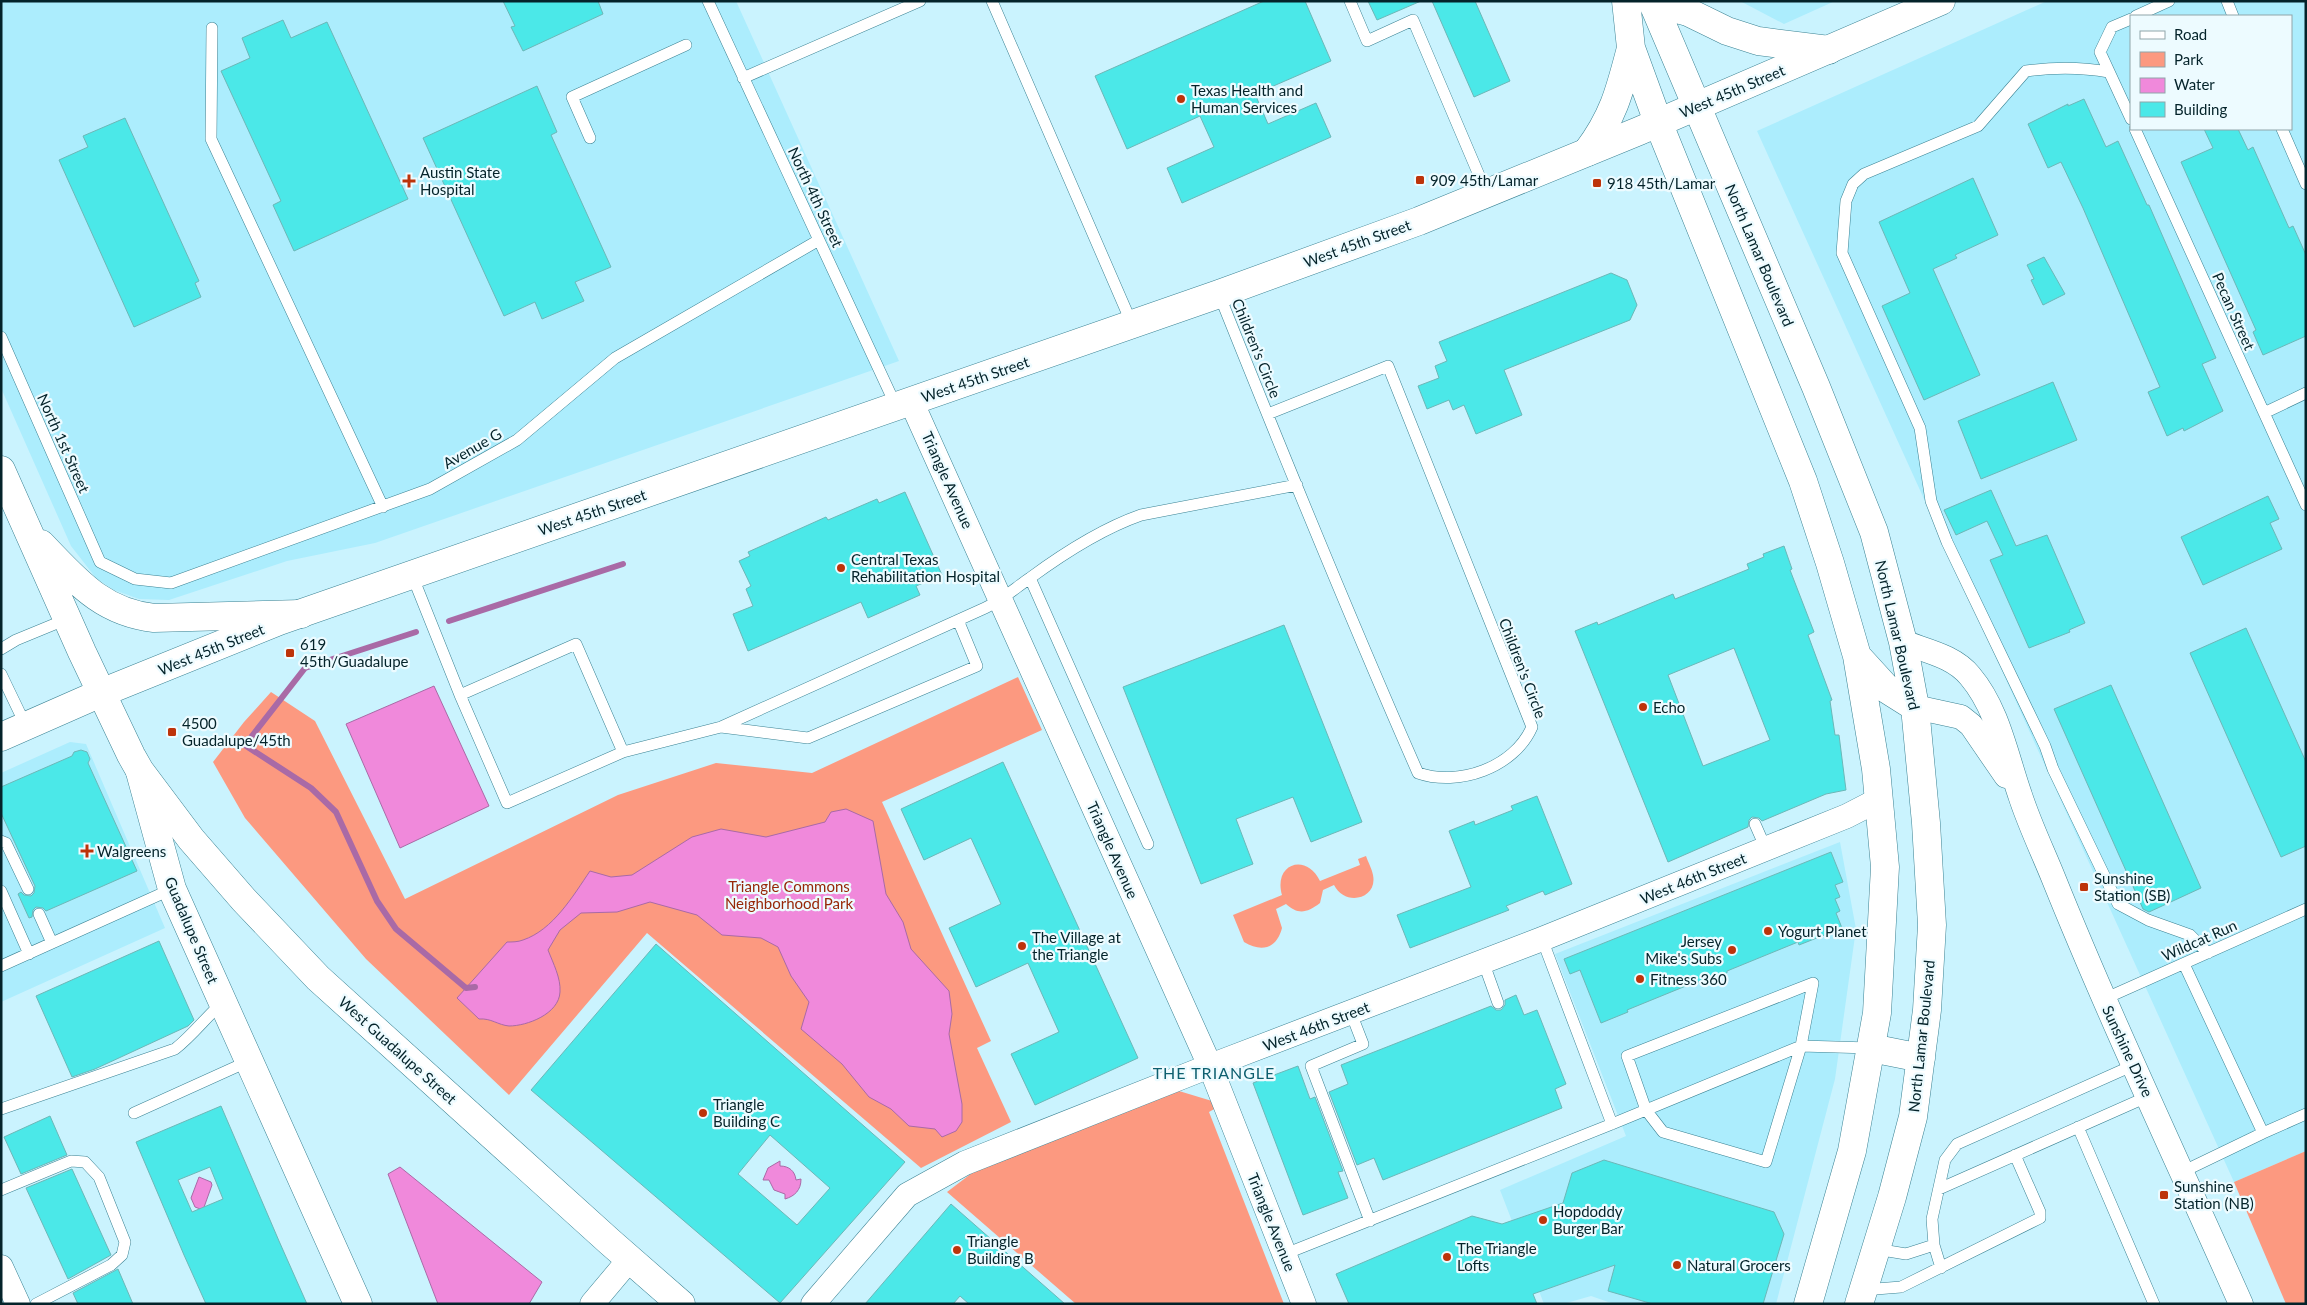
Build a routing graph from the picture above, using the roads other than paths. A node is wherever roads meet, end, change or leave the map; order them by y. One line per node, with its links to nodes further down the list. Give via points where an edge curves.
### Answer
1 (708, 1): 18 (lane, North 4th Street)
2 (920, 1): 18 (lane)
3 (992, 1): 30 (lane)
4 (1350, 1): 27 (lane, via 1367,40 1413,20)
5 (1626, 1): 15 (main road)
6 (1941, 1): 16 (main road, West 45th Street, via 1904,13)
7 (2169, 1): 10 (lane)
8 (2226, 1): 11 (lane)
9 (1653, 2): 16 (main road, via 1688,12 1727,31 1758,41); 19 (main road, North Lamar Boulevard)
10 (2138, 15)
11 (2233, 15)
12 (2130, 18): 17 (lane, via 2112,27 2100,52)
13 (212, 28): 39 (lane, via 211,139)
14 (686, 45): 24 (lane, via 572,97)
15 (1631, 48): 21 (main road); 25 (main road, via 1610,118)
16 (1829, 50): 19 (main road, West 45th Street)
17 (2109, 72): 20 (lane); 73 (lane, via 2055,67 2026,71 1978,126 1864,174 1853,184 1846,201 1842,253 1920,428 1931,501 1947,542 2118,904 2148,920 2190,935)
18 (744, 78): 28 (lane, North 4th Street)
19 (1697, 106): 21 (main road, West 45th Street); 48 (main road, North Lamar Boulevard, via 1874,532)
20 (2130, 117)
21 (1658, 122): 25 (main road, West 45th Street); 50 (main road, via 1803,481)
22 (2135, 130): 34 (lane, Pecan Street)
23 (2282, 130): 26 (lane)
24 (590, 138)
25 (1587, 152): 27 (main road, West 45th Street)
26 (2306, 184)
27 (1487, 194): 29 (main road, West 45th Street)
28 (819, 240): 33 (lane, North 4th Street); 39 (lane, Avenue G, via 615,358 517,440 430,489)
29 (1219, 294): 30 (main road, West 45th Street); 35 (lane, Children's Circle)
30 (1132, 324): 33 (main road, West 45th Street)
31 (1, 337): 41 (lane, North 1st Street)
32 (2306, 393): 34 (lane)
33 (904, 404): 42 (main road, West 45th Street); 44 (street, Triangle Avenue)
34 (2264, 413): 38 (lane, Pecan Street)
35 (1268, 414): 37 (lane, Children's Circle); 37 (lane, Children's Circle, via 1388,366 1532,727 1526,740 1511,756 1486,769 1451,779 1418,773)
36 (1, 470): 40 (main road, Guadalupe Street)
37 (1297, 485): 43 (lane, via 1141,515 1099,533)
38 (2306, 505)
39 (383, 507): 41 (lane, Avenue G, via 172,583 135,579)
40 (27, 529): 45 (main road, via 82,587 110,605 137,616); 46 (main road, Guadalupe Street)
41 (100, 562)
42 (412, 574): 45 (main road, West 45th Street); 53 (lane)
43 (1030, 578): 44 (lane); 64 (lane)
44 (1002, 600): 47 (lane); 87 (street, Triangle Avenue)
45 (301, 614): 52 (main road, West 45th Street)
46 (67, 619): 49 (lane); 52 (main road, Guadalupe Street)
47 (958, 620): 56 (lane); 56 (lane, via 977,666 808,738)
48 (1902, 642): 54 (main road, North Lamar Boulevard); 60 (street, Sunshine Drive, via 1949,659 1971,677 2003,740)
49 (1, 649)
50 (1857, 656): 54 (main road, via 1888,690); 61 (main road, via 1876,769)
51 (1, 674): 55 (lane)
52 (101, 693): 55 (main road, West 45th Street); 59 (main road, Guadalupe Street)
53 (460, 695): 58 (lane, via 507,803); 58 (lane, via 576,644)
54 (1915, 707): 60 (street, Sunshine Drive, via 1961,717 1971,725); 84 (main road, North Lamar Boulevard, via 1932,925)
55 (26, 726): 57 (main road, West 45th Street)
56 (721, 726): 58 (lane)
57 (1, 737)
58 (623, 752)
59 (140, 771): 67 (main road, Guadalupe Street); 104 (main road, West Guadalupe Street, via 244,900 318,978)
60 (2020, 796): 78 (street, Sunshine Drive)
61 (1873, 807): 65 (street, West 46th Street); 83 (main road, via 1884,867 1877,1013)
62 (1755, 824): 65 (lane)
63 (1, 841): 66 (lane, via 6,843)
64 (1148, 844)
65 (1766, 849): 71 (street, West 46th Street)
66 (28, 889)
67 (172, 889): 72 (lane); 79 (main road, Guadalupe Street)
68 (1, 891): 74 (lane)
69 (2306, 909): 73 (lane, Wildcat Run)
70 (39, 914): 72 (lane)
71 (1542, 939): 75 (street, West 46th Street); 93 (lane)
72 (52, 943): 74 (lane)
73 (2208, 952): 76 (lane, Wildcat Run)
74 (29, 954): 77 (lane)
75 (1483, 961): 80 (lane); 81 (street, West 46th Street)
76 (2184, 964): 78 (lane, Wildcat Run); 95 (lane)
77 (1, 966)
78 (2104, 999): 86 (street, Sunshine Drive)
79 (223, 1002): 85 (main road, Guadalupe Street); 89 (lane, via 175,1049)
80 (1498, 1003)
81 (1351, 1013): 87 (street, West 46th Street); 100 (lane, via 1363,1044 1311,1066)
82 (1801, 1046): 83 (lane); 90 (lane); 90 (lane, via 1766,1162 1663,1132); 90 (lane, via 1813,983 1627,1056)
83 (1871, 1048): 84 (main road); 115 (main road, via 1852,1151)
84 (1921, 1058): 102 (main road, North Lamar Boulevard, via 1913,1117)
85 (249, 1061): 91 (lane); 110 (main road, Guadalupe Street)
86 (2134, 1065): 88 (street, Sunshine Drive); 98 (lane, via 1957,1144 1945,1160)
87 (1210, 1066): 103 (street, Triangle Avenue); 113 (street, West 46th Street, via 965,1164 907,1195)
88 (2149, 1096): 94 (lane); 97 (street, Sunshine Drive)
89 (1, 1109)
90 (1646, 1110): 93 (lane)
91 (134, 1113)
92 (2306, 1114): 95 (lane)
93 (1612, 1124): 100 (lane)
94 (2078, 1127): 96 (lane); 116 (lane)
95 (2263, 1133): 97 (lane)
96 (2015, 1155): 98 (lane); 106 (lane, via 2040,1218)
97 (2182, 1172): 117 (street, Sunshine Drive)
98 (1939, 1189): 101 (lane, via 1932,1219)
99 (1, 1190): 109 (lane, via 70,1161 85,1162 98,1177 125,1242 122,1255 111,1265)
100 (1370, 1221): 103 (lane)
101 (1934, 1244): 102 (lane, via 1906,1254); 106 (lane)
102 (1876, 1250): 107 (main road, North Lamar Boulevard)
103 (1285, 1254): 114 (street, Triangle Avenue)
104 (629, 1260): 111 (street); 112 (main road, West Guadalupe Street)
105 (1, 1267): 108 (street)
106 (1941, 1268): 107 (lane, via 1901,1287)
107 (1861, 1297)
108 (18, 1304)
109 (36, 1304)
110 (358, 1304)
111 (592, 1304)
112 (681, 1304)
113 (813, 1304)
114 (1304, 1304)
115 (1808, 1304)
116 (2154, 1304)
117 (2241, 1304)

